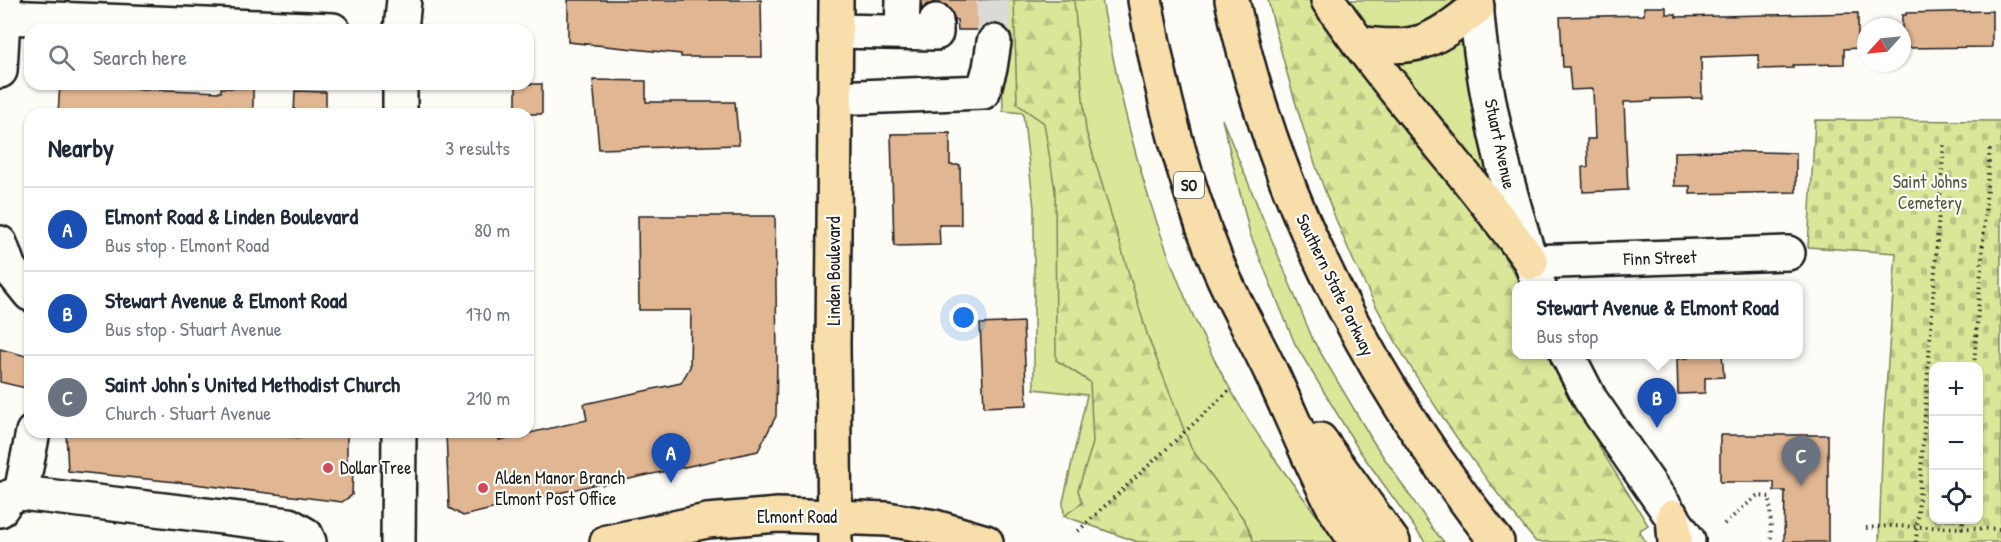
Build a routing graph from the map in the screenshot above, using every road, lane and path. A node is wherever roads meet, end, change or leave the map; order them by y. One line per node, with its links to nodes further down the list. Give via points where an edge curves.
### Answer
1 (404, 0): 11 (street)
2 (1145, 0): 24 (main road, SO, via 1160,78 1186,176 1215,259)
3 (1232, 0): 47 (main road, Southern State Parkway, via 1263,120 1334,290 1410,423)
4 (1328, 0): 13 (main road)
5 (1477, 4): 13 (main road, via 1441,34 1419,44 1398,47); 22 (street, Stuart Avenue, via 1492,111)
6 (4, 8): 10 (street); 14 (street)
7 (836, 16): 8 (street); 16 (main road, Linden Boulevard)
8 (902, 16): 9 (street, via 936,33)
9 (936, 21)
10 (243, 24)
11 (402, 24)
12 (994, 42): 16 (street, via 983,92)
13 (1359, 43): 22 (main road, via 1496,212)
14 (0, 71)
15 (400, 90): 17 (street)
16 (834, 98): 35 (main road, Linden Boulevard)
17 (400, 108)
18 (1944, 141): 34 (path)
19 (1990, 145): 26 (path)
20 (0, 243): 23 (street, via 9,268)
21 (1788, 253): 22 (street, Finn Street)
22 (1535, 274)
23 (24, 287)
24 (1265, 359): 45 (main road, via 1331,502); 46 (main road)
25 (1570, 359): 40 (street, via 1590,399)
26 (1974, 362)
27 (1230, 390): 38 (path)
28 (31, 438): 30 (street)
29 (399, 438): 42 (street)
30 (11, 501): 41 (street, via 289,525 306,535)
31 (1724, 524): 48 (path, via 1757,496 1770,497)
32 (1962, 524): 36 (path)
33 (1866, 528): 34 (path)
34 (1917, 528): 36 (path); 49 (path)
35 (835, 529): 39 (main road, Elmont Road, via 761,516 730,518); 44 (main road, Elmont Road, via 887,519 935,527)
36 (1962, 529): 37 (path)
37 (2001, 529)
38 (1078, 531)
39 (688, 533): 43 (main road, Elmont Road)
40 (1679, 534)
41 (309, 542)
42 (398, 542)
43 (607, 542)
44 (986, 542)
45 (1357, 542)
46 (1393, 542)
47 (1497, 542)
48 (1771, 542)
49 (1916, 542)

